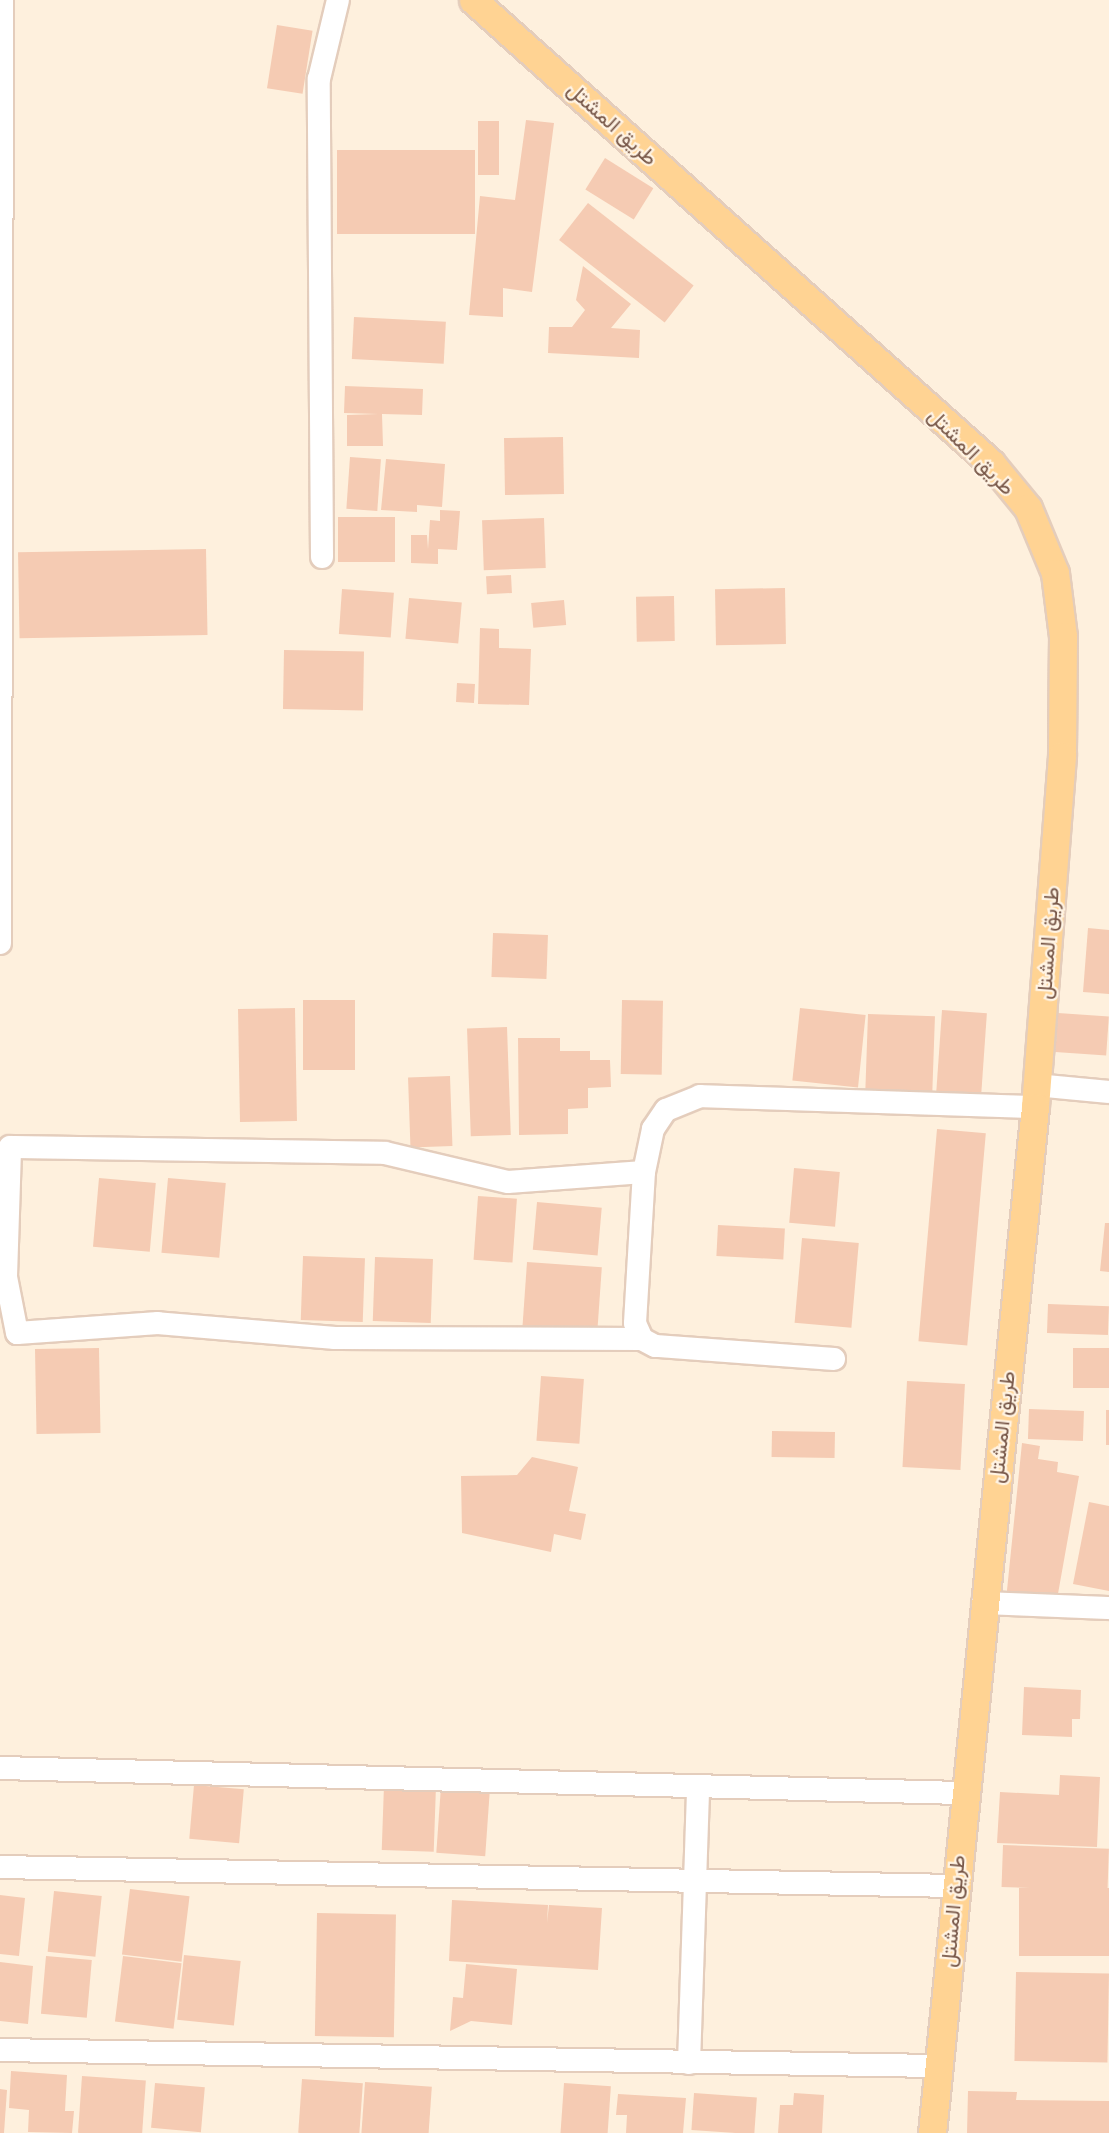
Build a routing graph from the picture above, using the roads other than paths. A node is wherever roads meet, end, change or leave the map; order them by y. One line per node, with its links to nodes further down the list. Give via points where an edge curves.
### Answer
1 (2, 0): 4 (street)
2 (338, 0): 5 (street, via 319,79)
3 (472, 0): 8 (main road, طريق المشتل, via 991,463 1028,508 1055,573 1063,636 1062,756)
4 (1, 49): 6 (street)
5 (322, 557)
6 (0, 943)
7 (1109, 1092): 8 (street)
8 (1036, 1096): 9 (street, via 700,1096 666,1110 653,1129); 12 (main road, طريق المشتل)
9 (644, 1172): 10 (street, via 635,1323); 10 (street, via 508,1182 385,1153 10,1147 6,1277 17,1333 158,1323 335,1338)
10 (642, 1339): 11 (street, via 655,1346)
11 (834, 1359)
12 (983, 1603): 13 (street); 16 (main road, طريق المشتل)
13 (1109, 1608)
14 (0, 1768): 15 (street)
15 (698, 1789): 16 (street); 18 (street)
16 (963, 1793): 19 (main road, طريق المشتل)
17 (0, 1867): 18 (street)
18 (696, 1883): 19 (street); 21 (street)
19 (955, 1886): 22 (main road, طريق المشتل)
20 (0, 2050): 21 (street)
21 (689, 2063): 22 (street)
22 (938, 2066): 23 (main road, طريق المشتل)
23 (932, 2133)

